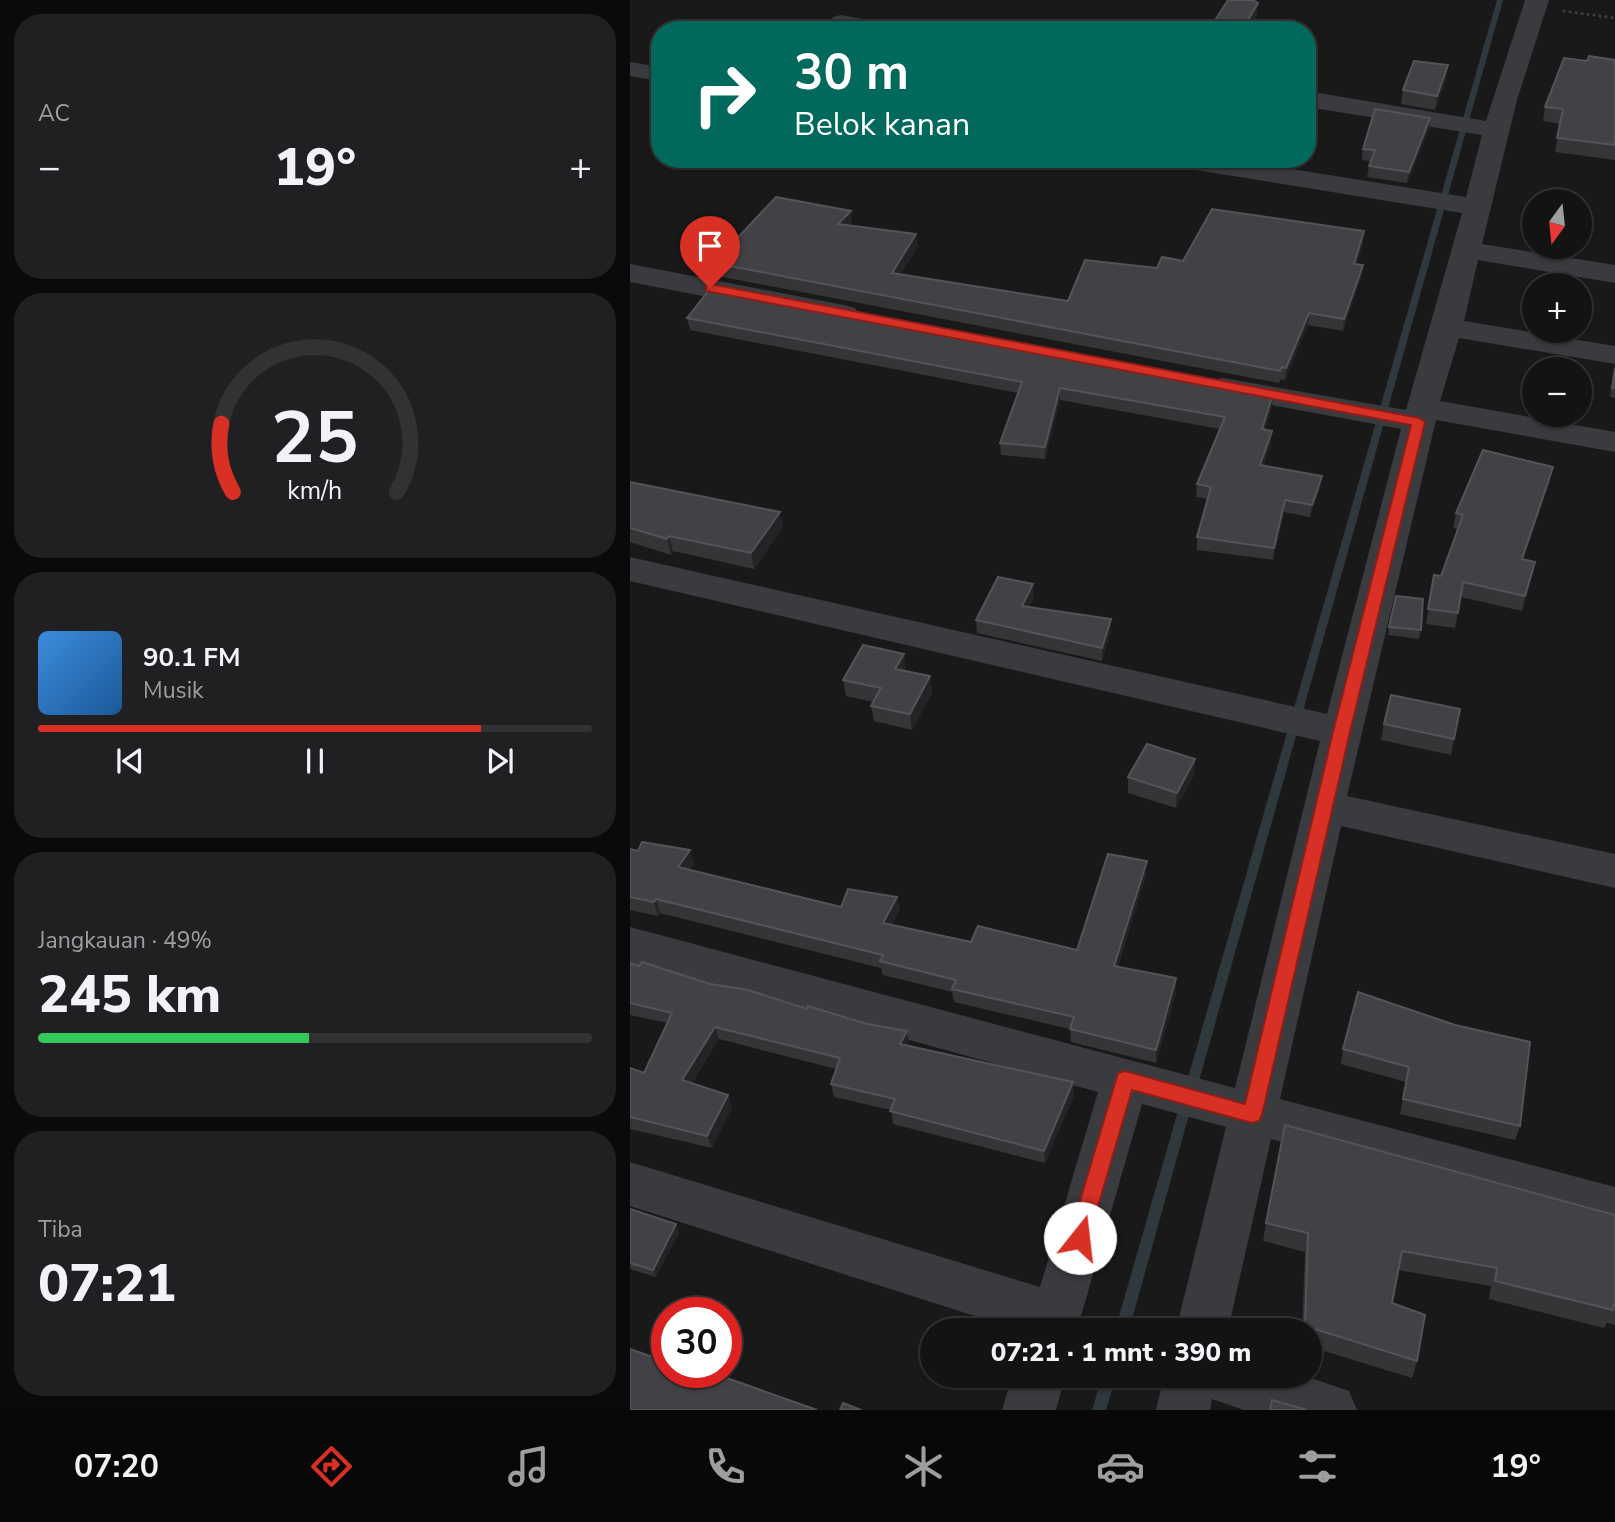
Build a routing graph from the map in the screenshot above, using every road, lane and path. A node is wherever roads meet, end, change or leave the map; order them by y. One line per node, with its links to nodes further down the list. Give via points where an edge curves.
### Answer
1 (1536, 4): 2 (path); 6 (street)
2 (1615, 18)
3 (630, 69): 4 (street)
4 (651, 72)
5 (1316, 100): 6 (street)
6 (1489, 129): 8 (street)
7 (1234, 168): 8 (street)
8 (1469, 205): 9 (street)
9 (1467, 250): 11 (street); 13 (street)
10 (630, 273): 12 (street)
11 (1615, 274)
12 (874, 320)
13 (1447, 327): 14 (street); 16 (street)
14 (1615, 355)
15 (1200, 383): 16 (street, via 1349,411)
16 (1414, 416): 17 (street); 19 (street)
17 (1615, 442)
18 (630, 569): 19 (street)
19 (1325, 728): 20 (street)
20 (1326, 807): 21 (street); 24 (street)
21 (1615, 871)
22 (630, 945): 23 (street)
23 (1137, 1082): 24 (street); 28 (street)
24 (1238, 1111): 26 (street); 29 (street)
25 (630, 1184): 27 (street)
26 (1615, 1210)
27 (1040, 1318)
28 (1057, 1318)
29 (1204, 1318)
30 (1036, 1388): 33 (street)
31 (1188, 1388): 34 (street)
32 (1258, 1388): 35 (street)
33 (1029, 1410)
34 (1183, 1410)
35 (1329, 1410)

